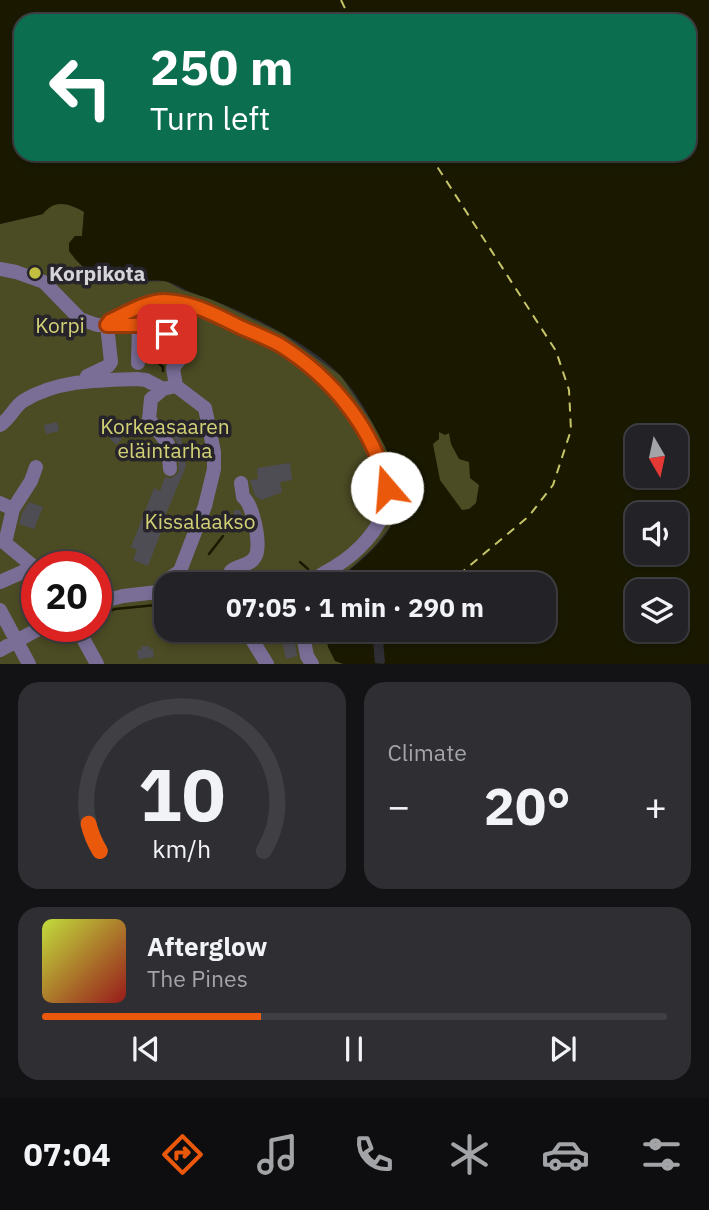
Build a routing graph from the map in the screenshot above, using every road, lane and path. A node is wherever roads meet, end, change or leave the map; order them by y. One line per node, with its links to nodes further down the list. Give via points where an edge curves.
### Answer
1 (0, 269): 2 (lane, via 42,281 79,319)
2 (107, 325): 3 (lane); 5 (lane, via 111,362 87,376); 16 (lane, via 153,302 191,305 281,346 322,377 346,404 378,459 387,488 386,507 350,556)
3 (139, 325): 4 (lane); 6 (lane, via 161,330 186,347 173,368)
4 (138, 363)
5 (84, 383): 6 (lane, via 137,379); 7 (lane, via 72,382 22,402)
6 (169, 387): 9 (lane, via 151,400 149,419 168,444); 14 (lane, via 205,408 214,456 205,506)
7 (0, 425)
8 (36, 467): 11 (lane, via 31,481)
9 (170, 469)
10 (241, 483): 15 (lane, via 258,550 251,561)
11 (7, 506): 12 (lane)
12 (2, 548): 13 (lane)
13 (21, 558)
14 (180, 571)
15 (231, 572)
16 (324, 572)
17 (21, 574): 18 (lane)
18 (0, 582)
19 (154, 592): 20 (lane)
20 (112, 599)
21 (0, 610): 23 (lane)
22 (21, 640): 23 (lane)
23 (17, 642): 27 (lane); 28 (lane)
24 (85, 642): 29 (lane)
25 (253, 642): 30 (lane)
26 (304, 642): 31 (lane)
27 (0, 650)
28 (29, 664)
29 (97, 664)
30 (267, 664)
31 (312, 664)

